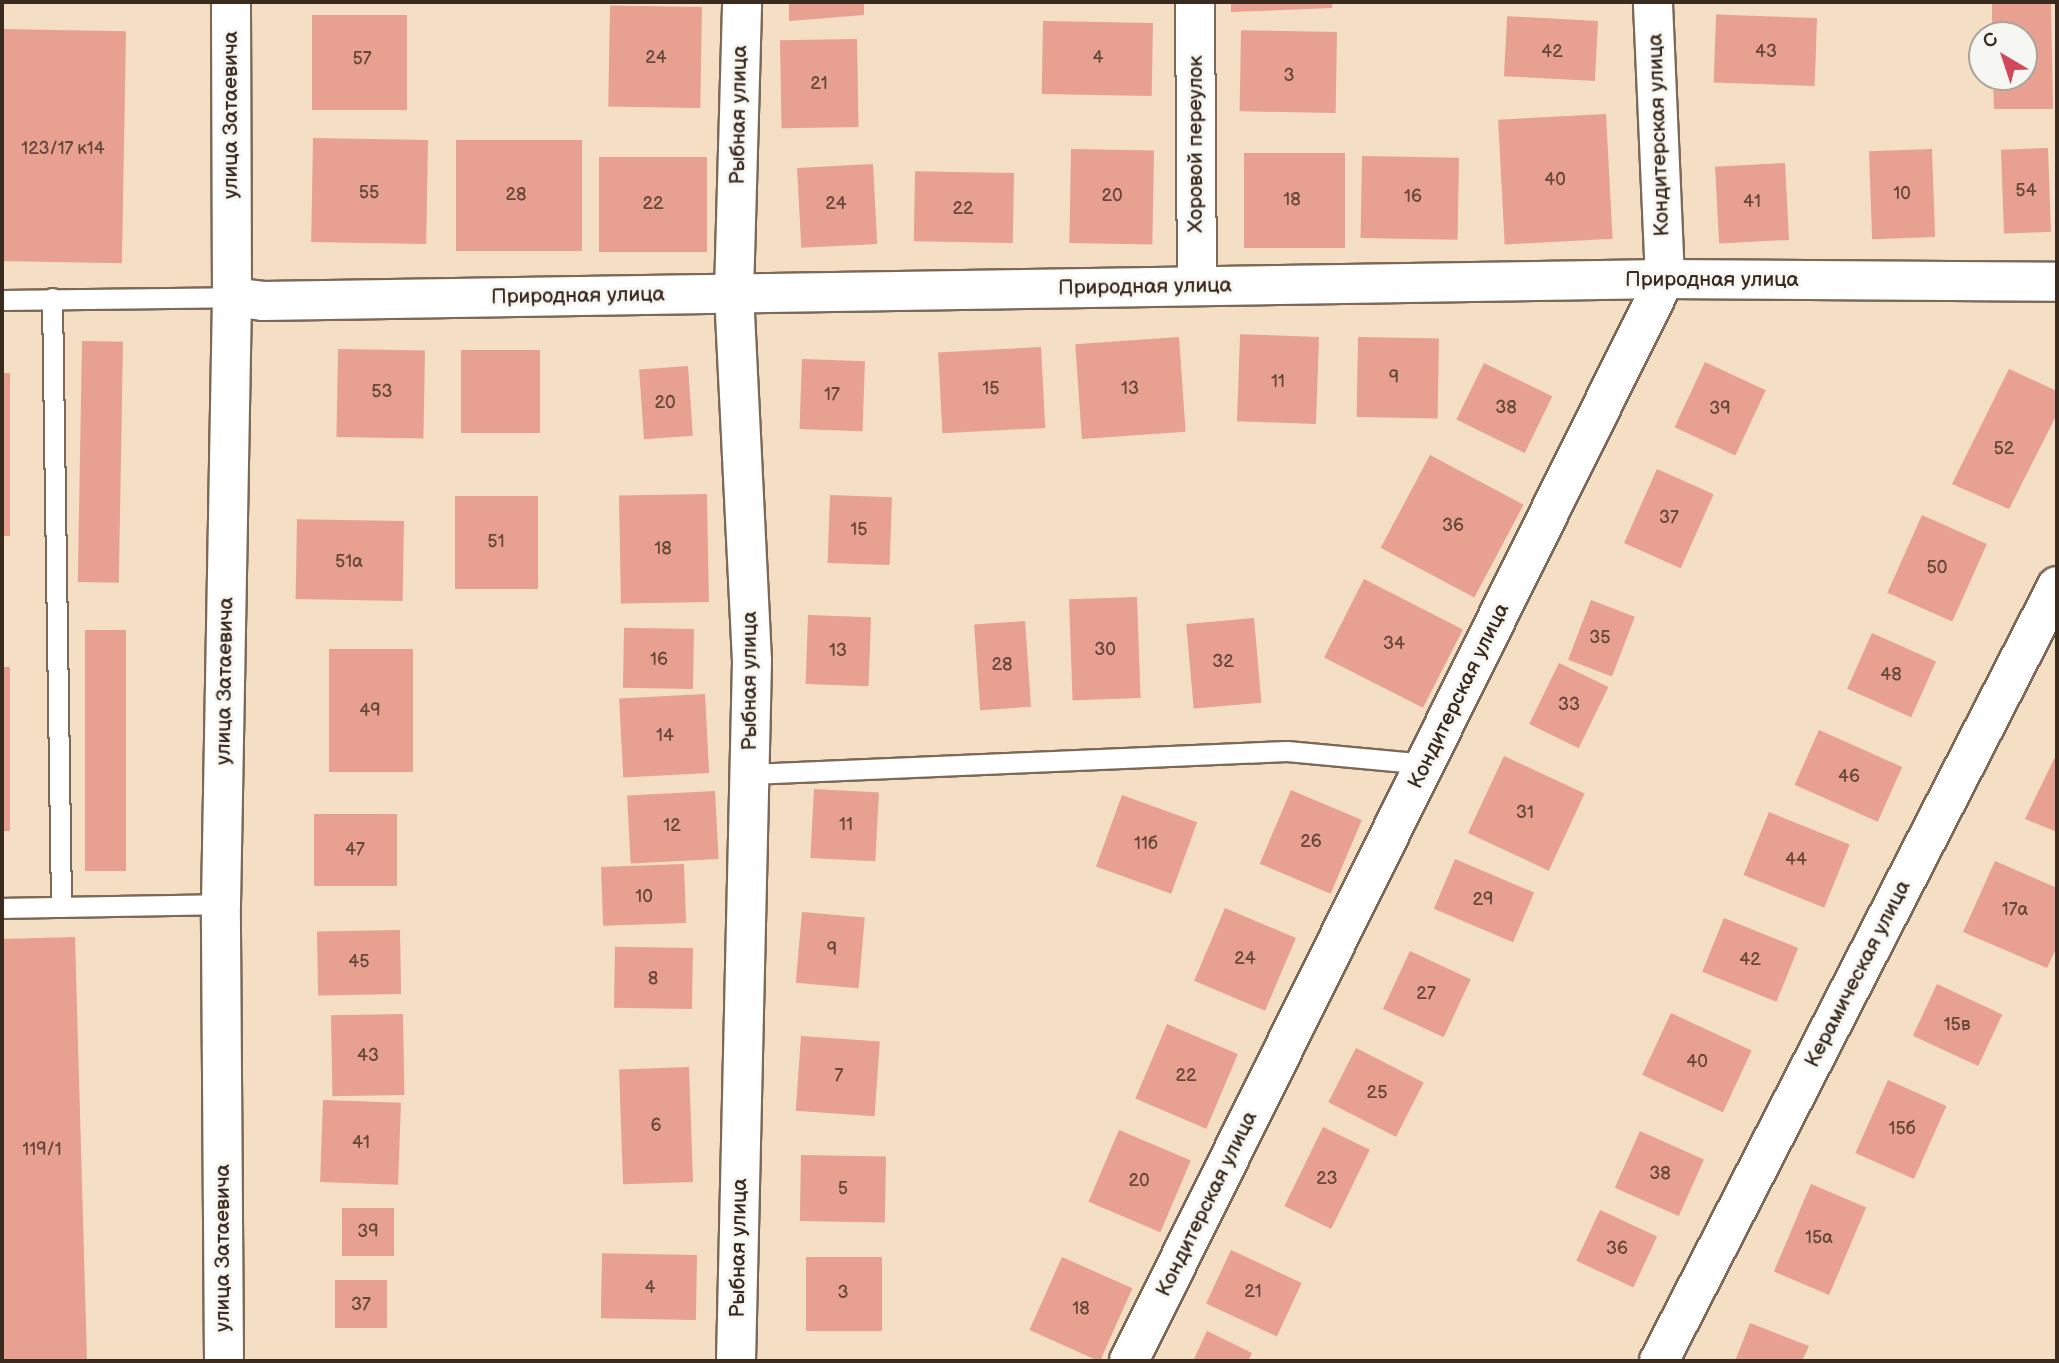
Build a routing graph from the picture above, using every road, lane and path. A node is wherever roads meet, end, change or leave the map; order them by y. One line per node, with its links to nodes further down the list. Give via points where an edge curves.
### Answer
1 (231, 2): 10 (street, улица Затаевича)
2 (742, 2): 8 (street, Рыбная улица)
3 (1195, 2): 7 (street, Хоровой переулок)
4 (1653, 2): 5 (street, Кондитерская улица)
5 (1665, 279): 6 (street, Природная улица); 7 (street, Природная улица); 13 (street, Кондитерская улица)
6 (2057, 282)
7 (1197, 286): 8 (street, Природная улица)
8 (734, 293): 10 (street, Природная улица); 14 (street, Рыбная улица, via 752,661)
9 (52, 298): 10 (lane); 11 (lane); 16 (lane)
10 (232, 298): 15 (street, улица Затаевича)
11 (2, 300)
12 (2057, 586): 21 (street, Керамическая улица)
13 (1426, 764): 14 (lane, via 1286,751); 20 (street, Кондитерская улица)
14 (750, 775): 19 (street, Рыбная улица)
15 (220, 904): 16 (lane); 18 (street, улица Затаевича)
16 (61, 907): 17 (lane)
17 (2, 908)
18 (224, 1361)
19 (736, 1361)
20 (1129, 1361)
21 (1659, 1361)

